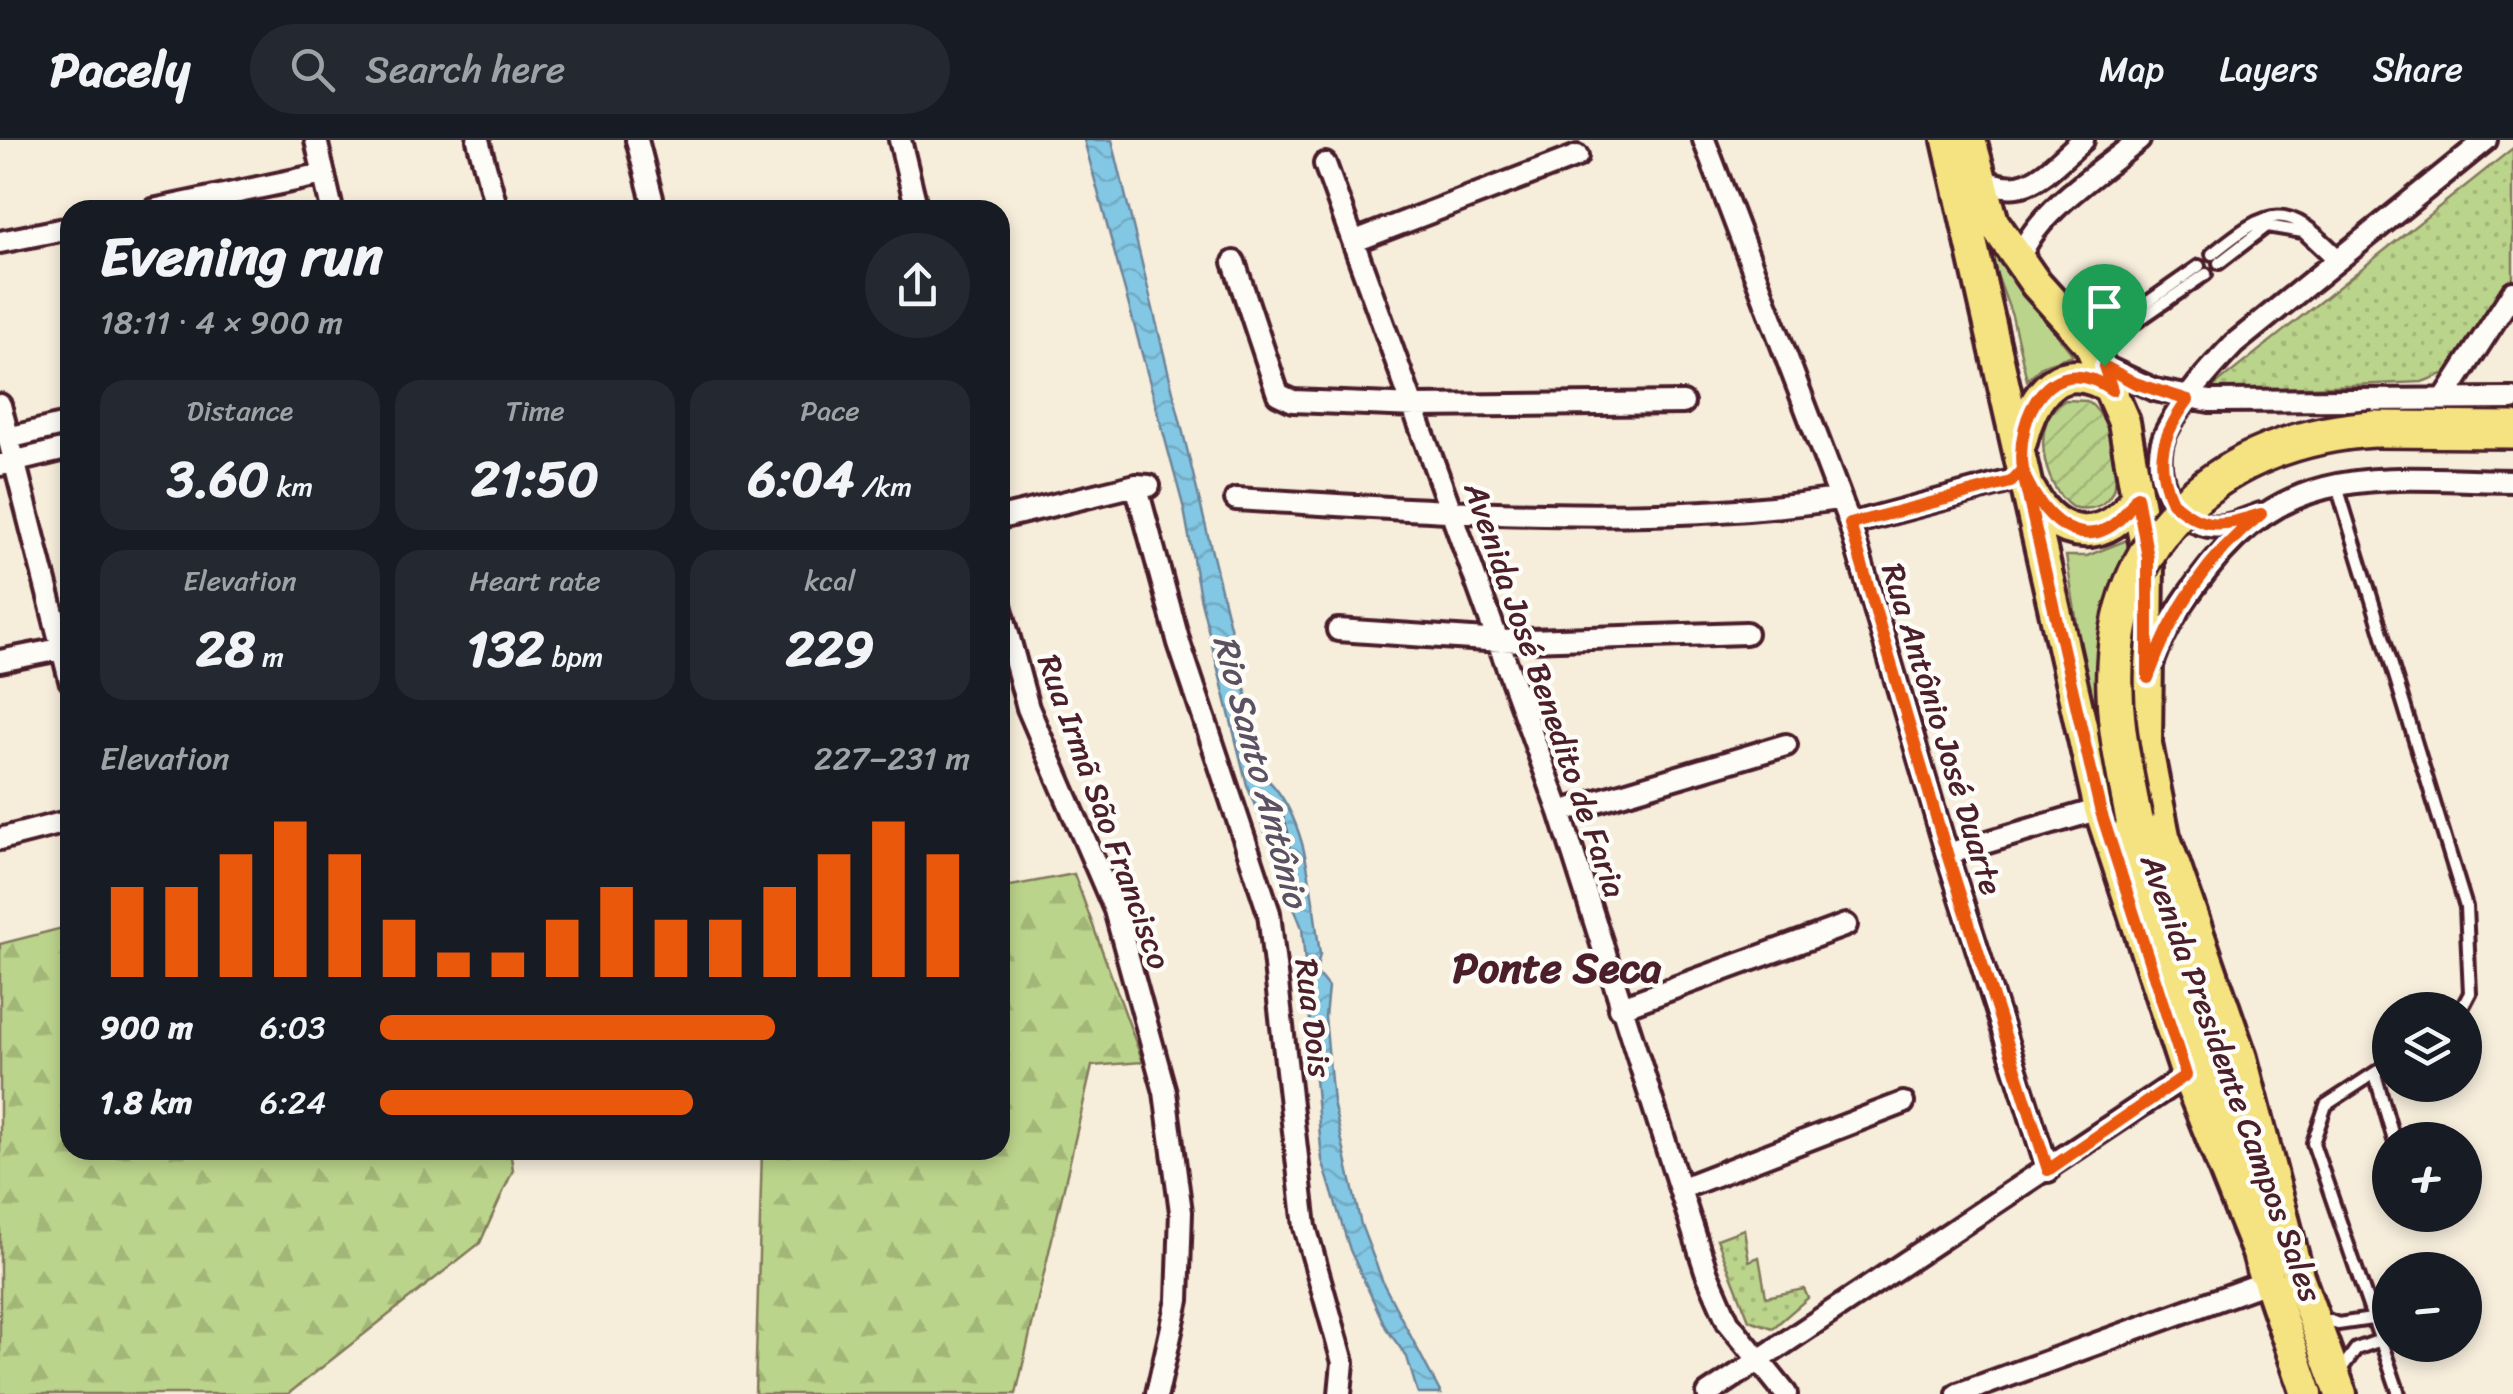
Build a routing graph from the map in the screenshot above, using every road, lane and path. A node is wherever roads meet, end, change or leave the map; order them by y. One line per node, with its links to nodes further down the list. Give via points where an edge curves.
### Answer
1 (316, 140): 13 (street)
2 (478, 140): 17 (street)
3 (637, 140): 18 (street)
4 (900, 140): 19 (street)
5 (1704, 140): 45 (street, Rua Antônio José Duarte)
6 (1948, 140): 39 (main road, Avenida Presidente Campos Sales)
7 (1970, 140): 14 (main road, Avenida Presidente Campos Sales)
8 (2083, 140): 14 (street, via 2024,186 2010,190)
9 (2140, 140): 26 (street, via 2061,204 2030,238)
10 (2486, 140): 23 (street)
11 (1576, 156): 21 (street)
12 (1325, 164): 21 (street, Avenida José Benedito de Faria)
13 (324, 174): 15 (street); 16 (street)
14 (1977, 177): 26 (main road, Avenida Presidente Campos Sales, via 1993,222)
15 (200, 200)
16 (330, 200)
17 (494, 200)
18 (652, 200)
19 (915, 200)
20 (60, 230): 22 (street)
21 (1355, 241): 34 (street, Avenida José Benedito de Faria)
22 (0, 242)
23 (2344, 256): 24 (lane, via 2278,214 2265,216); 31 (street, via 2234,344)
24 (2215, 259)
25 (1234, 262): 34 (street, via 1278,394 1293,401)
26 (2019, 263): 28 (main road, Avenida Presidente Campos Sales)
27 (2513, 292): 29 (street)
28 (2102, 358): 28 (lane, via 2203,270 2099,334); 31 (street, via 2135,383); 39 (main road, via 2088,378 2047,387 2032,406); 43 (main road, Avenida Presidente Campos Sales, via 2124,422)
29 (2444, 399): 30 (street); 31 (street)
30 (2513, 399)
31 (2188, 400): 47 (street, via 2165,432 2160,452 2172,502 2203,525)
32 (1683, 403): 34 (street)
33 (0, 405): 37 (street)
34 (1416, 406): 46 (street, Avenida José Benedito de Faria)
35 (60, 425): 37 (street)
36 (2513, 430): 72 (highway, bridge, via 2308,436 2249,458 2194,496 2151,550 2129,597 2115,692 2134,820 2226,1098)
37 (8, 438): 40 (street)
38 (60, 450): 40 (street)
39 (2021, 460): 43 (main road, via 2046,514 2082,533 2108,529); 49 (street, via 2011,482); 59 (main road, Avenida Presidente Campos Sales)
40 (7, 463): 50 (street)
41 (2513, 480): 42 (street)
42 (2336, 483): 47 (street); 65 (lane, via 2466,907)
43 (2137, 496): 57 (main road, Avenida Presidente Campos Sales, via 2148,558)
44 (1236, 499): 46 (street)
45 (1838, 499): 46 (street, via 1734,512); 49 (street, Rua Antônio José Duarte)
46 (1452, 511): 54 (street, Avenida José Benedito de Faria)
47 (2261, 514): 57 (street, via 2179,605)
48 (1010, 516): 80 (street, Rua Dois, via 1143,486 1216,761 1269,913 1304,1228 1342,1362)
49 (1850, 524): 63 (street, Rua Antônio José Duarte)
50 (60, 629)
51 (1338, 630): 54 (street)
52 (1746, 633): 54 (street)
53 (1010, 642): 79 (street, Rua Irmã São Francisco, via 1028,708 1115,910 1165,1092 1181,1212 1178,1300)
54 (1501, 642): 60 (street, Avenida José Benedito de Faria)
55 (60, 649): 56 (street)
56 (0, 661)
57 (2148, 678): 73 (main road, Avenida Presidente Campos Sales, via 2146,744 2164,836 2246,1072)
58 (1786, 745): 60 (street)
59 (2100, 809): 63 (street); 67 (main road, Avenida Presidente Campos Sales)
60 (1560, 812): 66 (street, Avenida José Benedito de Faria)
61 (60, 824): 62 (street)
62 (0, 840)
63 (1947, 854): 70 (street, Rua Antônio José Duarte)
64 (1846, 925): 66 (street)
65 (2470, 992)
66 (1619, 1008): 71 (street, Avenida José Benedito de Faria)
67 (2186, 1075): 70 (street); 72 (main road, Avenida Presidente Campos Sales)
68 (2372, 1075): 74 (lane, via 2326,1105 2313,1143)
69 (1903, 1103): 71 (street)
70 (2048, 1170): 76 (street)
71 (1682, 1188): 76 (street, Avenida José Benedito de Faria, via 1718,1300)
72 (2266, 1275): 83 (street); 84 (main road, Avenida Presidente Campos Sales)
73 (2311, 1314): 74 (lane, via 2338,1324); 78 (main road, Avenida Presidente Campos Sales)
74 (2372, 1318)
75 (2372, 1344): 78 (lane, via 2349,1355)
76 (1758, 1361): 81 (street); 82 (street, Avenida José Benedito de Faria)
77 (2388, 1362): 85 (lane)
78 (2339, 1388)
79 (1156, 1394)
80 (1340, 1394)
81 (1708, 1394)
82 (1786, 1394)
83 (1958, 1394)
84 (2308, 1394)
85 (2399, 1394)

